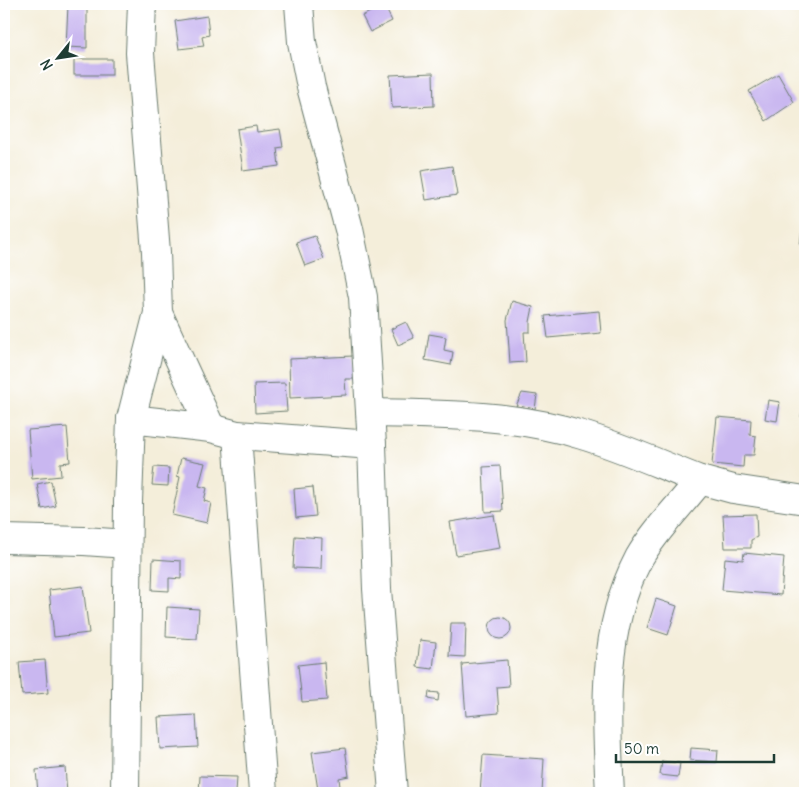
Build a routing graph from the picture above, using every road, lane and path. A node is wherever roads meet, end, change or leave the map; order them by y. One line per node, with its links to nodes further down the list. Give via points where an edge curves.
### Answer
1 (142, 4): 3 (street, via 140,53)
2 (299, 4): 4 (street, via 302,42 311,86 355,254 363,297)
3 (158, 312): 5 (street); 6 (street)
4 (371, 413): 8 (street); 9 (street, via 444,414 510,420 582,434)
5 (131, 419): 6 (street); 12 (street)
6 (210, 428): 7 (street)
7 (237, 435): 8 (street); 14 (street)
8 (372, 445): 15 (street, via 377,589)
9 (700, 480): 10 (street); 16 (street, via 651,540 623,594 611,641)
10 (805, 500)
11 (4, 539): 12 (street)
12 (127, 544): 13 (street)
13 (125, 793)
14 (263, 793)
15 (393, 793)
16 (610, 793)

